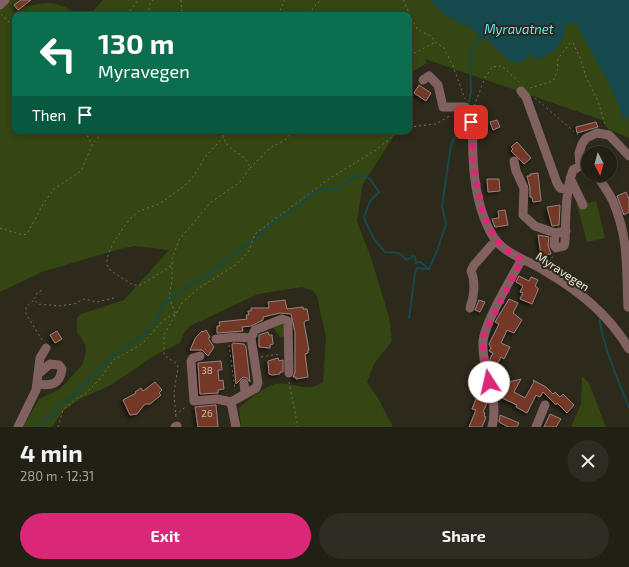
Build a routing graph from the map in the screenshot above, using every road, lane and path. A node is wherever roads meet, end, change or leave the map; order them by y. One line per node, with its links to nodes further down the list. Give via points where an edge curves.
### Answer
1 (5, 0): 8 (street)
2 (138, 0): 10 (path)
3 (153, 0): 11 (path)
4 (181, 0): 12 (path)
5 (285, 0): 13 (path)
6 (321, 0): 14 (path)
7 (402, 0): 15 (path)
8 (0, 5)
9 (0, 11): 17 (path)
10 (129, 12)
11 (149, 12)
12 (182, 12)
13 (279, 12)
14 (311, 12)
15 (408, 12)
16 (412, 19): 18 (path, via 417,29 432,37)
17 (12, 25)
18 (435, 42): 19 (path); 22 (path, via 444,48 453,66 465,95)
19 (412, 52)
20 (423, 80): 22 (street, via 429,76 438,85 443,107)
21 (521, 91): 30 (path, via 553,82 558,59 570,43 573,43 598,101); 40 (street, via 526,97 557,182 560,188)
22 (463, 107): 23 (path, via 436,124); 45 (street, Myravegen, via 470,112 473,164 483,214)
23 (412, 127)
24 (86, 134): 32 (path)
25 (101, 134): 32 (path)
26 (222, 134): 31 (path)
27 (226, 134): 31 (path)
28 (290, 134): 36 (path, via 270,148)
29 (395, 134): 55 (path, via 255,234 249,251 237,264 199,288 182,303)
30 (609, 135): 33 (street, via 597,133 586,138); 34 (street)
31 (222, 138): 36 (path, via 231,150 248,161); 48 (path, via 183,187 159,204 139,211 129,220 113,243 107,258 111,271 133,285 141,285)
32 (92, 145): 42 (path, via 81,171 54,189 27,234)
33 (582, 146)
34 (629, 156)
35 (514, 161): 44 (street, via 524,188 523,215 535,226)
36 (250, 168): 48 (path, via 240,182 210,203 191,223 179,240)
37 (581, 168): 38 (street, via 573,170)
38 (570, 178): 40 (street); 41 (street)
39 (600, 182): 53 (street, via 615,206 625,231 628,251)
40 (567, 190): 43 (street)
41 (583, 205)
42 (0, 228)
43 (566, 231): 44 (street); 46 (street, via 564,246)
44 (555, 233): 46 (street)
45 (496, 240): 47 (street, Myravegen, via 509,252); 54 (street, via 474,264 471,271 474,277 474,298)
46 (556, 248): 49 (path)
47 (522, 259): 49 (street, Myravegen); 77 (street, via 484,334 483,349 494,412)
48 (171, 266): 55 (path, via 169,297)
49 (545, 270): 60 (street, Myravegen, via 596,308)
50 (44, 289): 52 (path, via 37,293)
51 (114, 298): 52 (path, via 97,302 84,299 74,304 59,306 38,304)
52 (34, 300): 59 (path, via 26,307 26,314)
53 (628, 307)
54 (470, 308)
55 (175, 314): 71 (path, via 164,335 162,351 178,367 174,393); 73 (path, via 168,316 146,341 114,359 101,378 84,395 62,410)
56 (237, 337): 57 (street); 58 (street); 67 (path, via 228,346 234,390)
57 (251, 338): 61 (street, via 255,330 262,326 286,319 289,323); 63 (street)
58 (214, 340): 62 (path)
59 (46, 348): 65 (street, via 40,358)
60 (629, 349)
61 (289, 352): 63 (path); 64 (street)
62 (200, 356): 68 (street, via 191,361)
63 (255, 358): 67 (street, via 258,383 256,388)
64 (289, 373): 76 (path)
65 (38, 374): 66 (street); 66 (street, via 50,364 60,365 62,369 59,380 54,384)
66 (37, 384): 72 (street)
67 (244, 389): 69 (street)
68 (194, 401): 69 (street, via 217,399); 71 (path)
69 (230, 402): 75 (street)
70 (545, 405): 78 (street)
71 (175, 415): 74 (path)
72 (18, 427)
73 (58, 427)
74 (176, 427)
75 (236, 427)
76 (298, 427)
77 (492, 427)
78 (536, 427)

